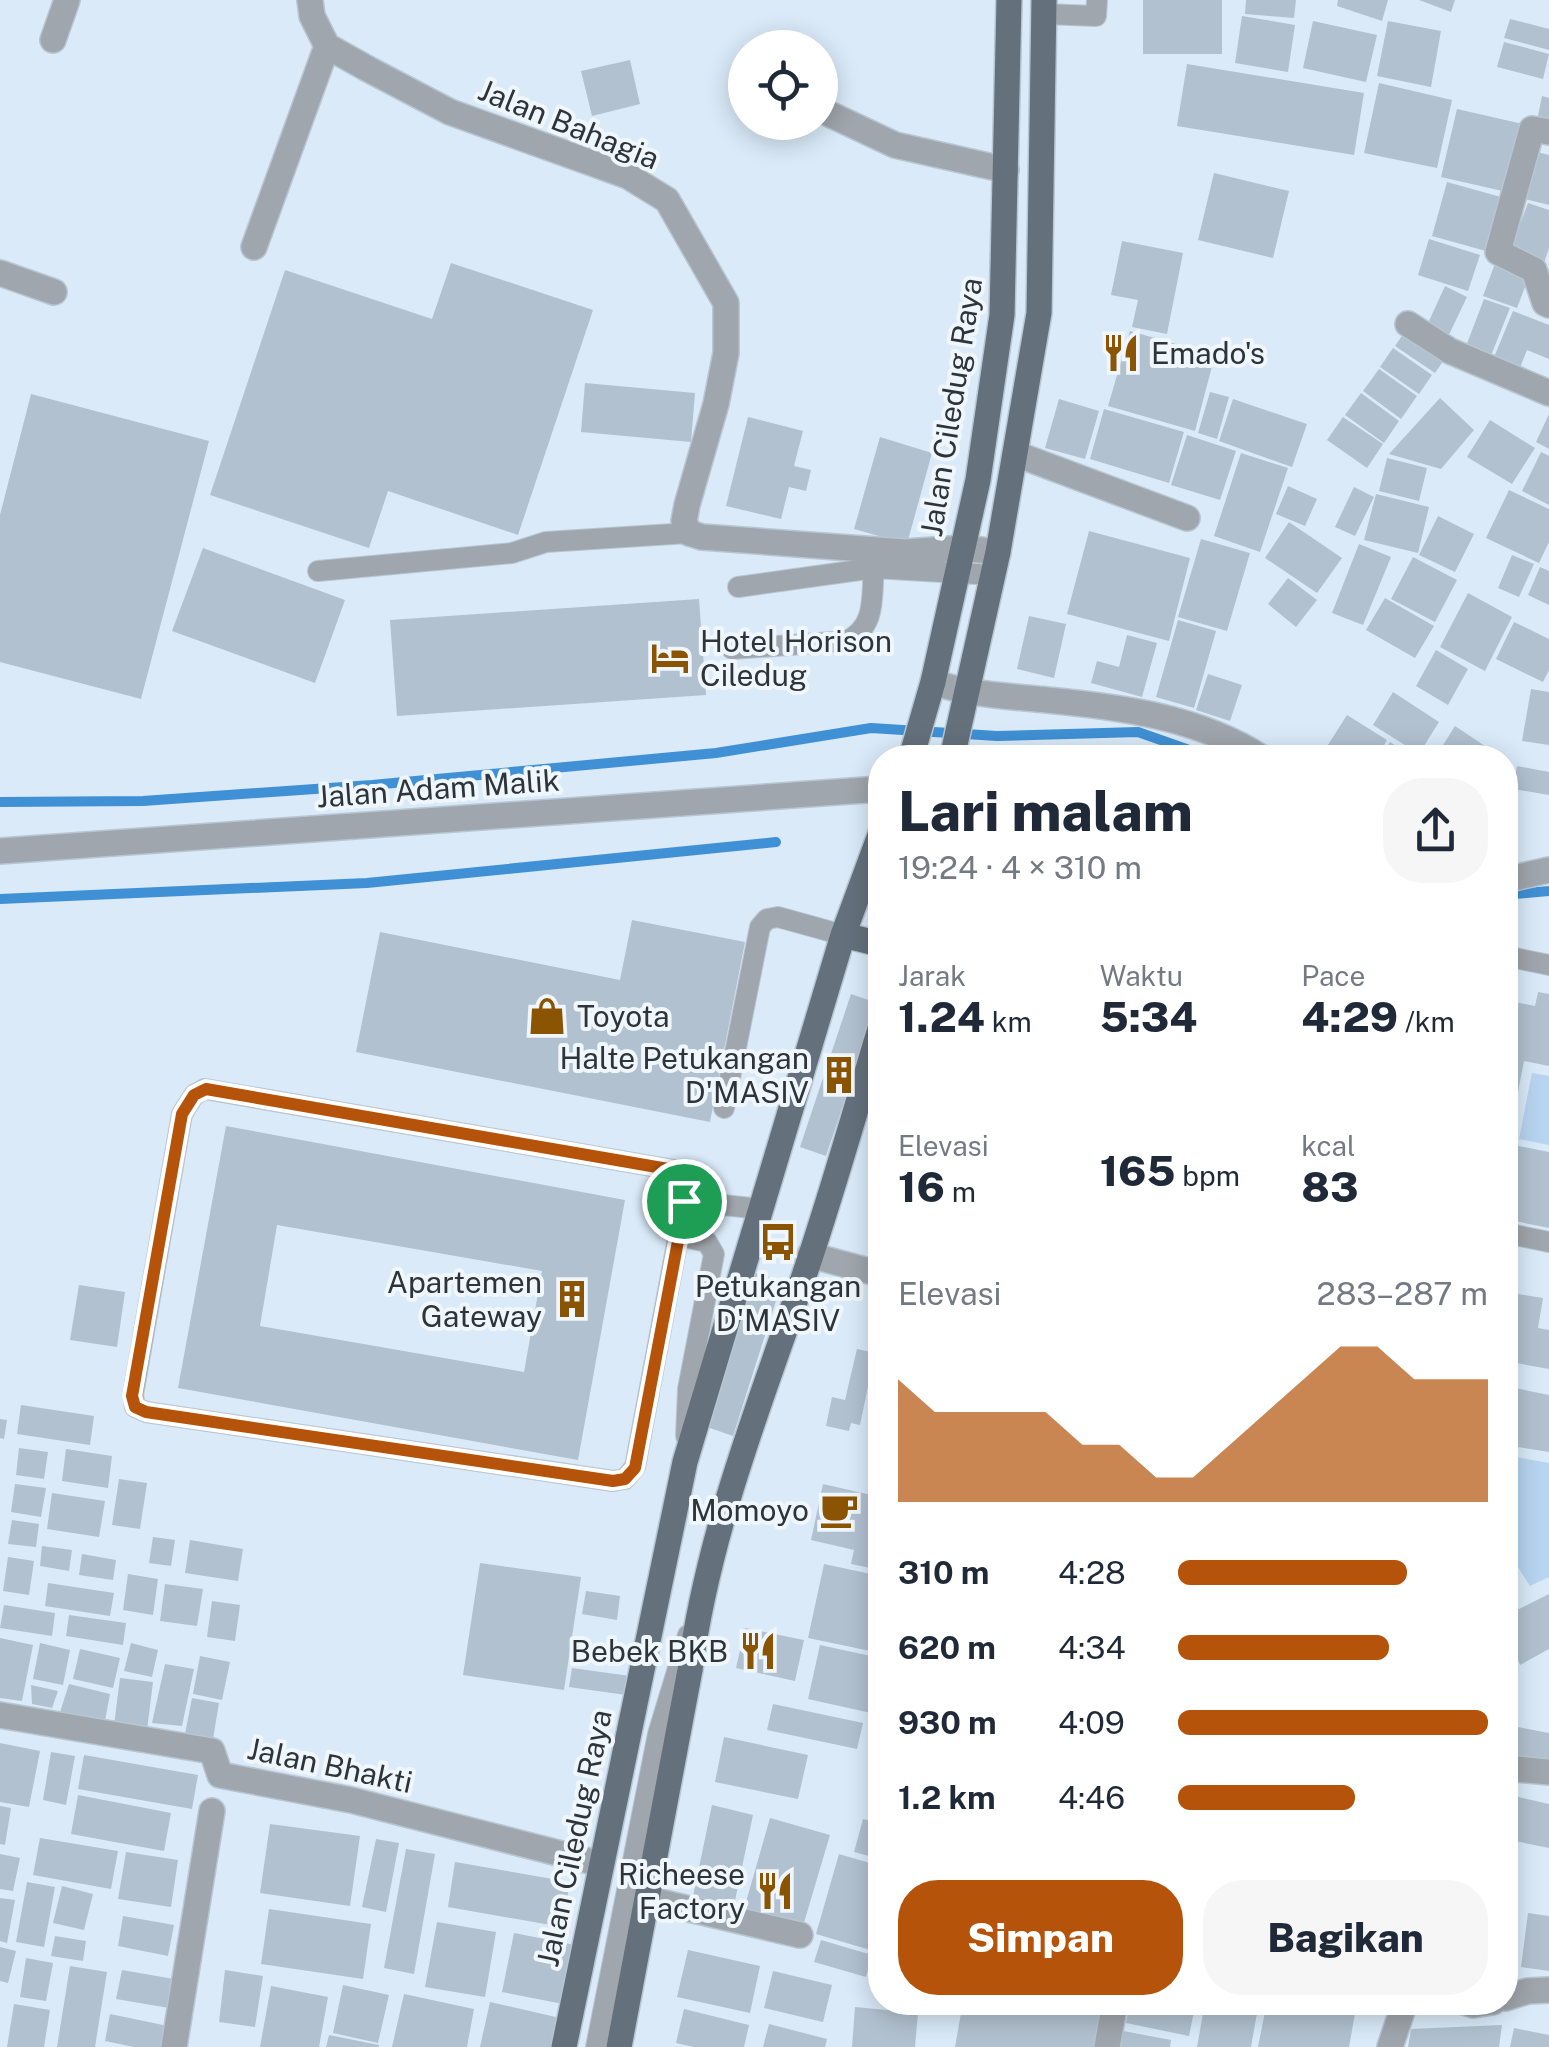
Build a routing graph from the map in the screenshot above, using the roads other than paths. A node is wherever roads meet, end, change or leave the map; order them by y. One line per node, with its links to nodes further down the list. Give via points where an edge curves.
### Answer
1 (67, 0): 6 (street)
2 (310, 0): 7 (street)
3 (1010, 0): 10 (main road, Jalan Ciledug Raya)
4 (1097, 0): 5 (lane, via 1096,16)
5 (1044, 7): 17 (main road, via 1039,313)
6 (53, 40)
7 (327, 46): 11 (street); 19 (street, Jalan Bahagia, via 450,112 628,176 667,200 726,302 726,353 687,505)
8 (838, 118): 10 (street, via 895,144)
9 (1549, 132): 14 (street, via 1532,128 1498,252 1534,270)
10 (1006, 170): 20 (main road, Jalan Ciledug Raya, via 1002,316)
11 (254, 247)
12 (0, 273): 13 (street)
13 (54, 292)
14 (1549, 304)
15 (1408, 324): 16 (street, via 1450,351)
16 (1549, 393)
17 (1016, 454): 18 (street); 21 (main road)
18 (1187, 518)
19 (690, 533): 20 (street); 23 (lane, via 546,542 512,553)
20 (960, 560): 21 (street); 22 (lane); 26 (main road, Jalan Ciledug Raya)
21 (996, 563): 27 (main road)
22 (874, 568): 24 (lane); 25 (lane, via 868,624 848,641)
23 (318, 571)
24 (738, 587)
25 (732, 649)
26 (931, 690): 27 (street); 28 (main road, Jalan Ciledug Raya)
27 (964, 701): 29 (main road); 30 (street, via 1096,705)
28 (914, 745)
29 (955, 745)
30 (1242, 745)
31 (868, 791): 32 (street, Jalan Adam Malik)
32 (0, 851)
33 (868, 868): 36 (main road, Jalan Ciledug Raya)
34 (1549, 870): 35 (street)
35 (1518, 877)
36 (843, 935): 37 (main road); 41 (lane, via 778,917 760,927); 43 (main road, Jalan Ciledug Raya)
37 (868, 941)
38 (1518, 959): 39 (lane)
39 (1549, 965)
40 (868, 1068): 47 (main road)
41 (724, 1108)
42 (684, 1201): 43 (lane); 44 (lane); 44 (lane, via 684,1180 674,1170 206,1089 182,1114 135,1407 625,1479 635,1468)
43 (761, 1209): 49 (main road, Jalan Ciledug Raya)
44 (679, 1236): 49 (lane, via 707,1242 714,1254 688,1389)
45 (1518, 1236): 46 (lane)
46 (1549, 1242)
47 (810, 1255): 48 (street); 50 (main road)
48 (868, 1271)
49 (685, 1462): 55 (main road, Jalan Ciledug Raya)
50 (698, 1608): 56 (main road); 64 (lane, via 658,1734)
51 (0, 1715): 55 (street, Jalan Bhakti, via 212,1751 220,1775 351,1800)
52 (1518, 1769): 53 (street)
53 (1549, 1772)
54 (212, 1811): 62 (street)
55 (601, 1864): 63 (main road, Jalan Ciledug Raya)
56 (648, 1899): 57 (street); 65 (main road)
57 (800, 1935)
58 (1549, 1990): 59 (street)
59 (1518, 1993)
60 (1113, 2015): 66 (street)
61 (1400, 2015): 67 (street)
62 (174, 2047)
63 (564, 2047)
64 (596, 2047)
65 (619, 2047)
66 (1108, 2047)
67 (1390, 2047)

